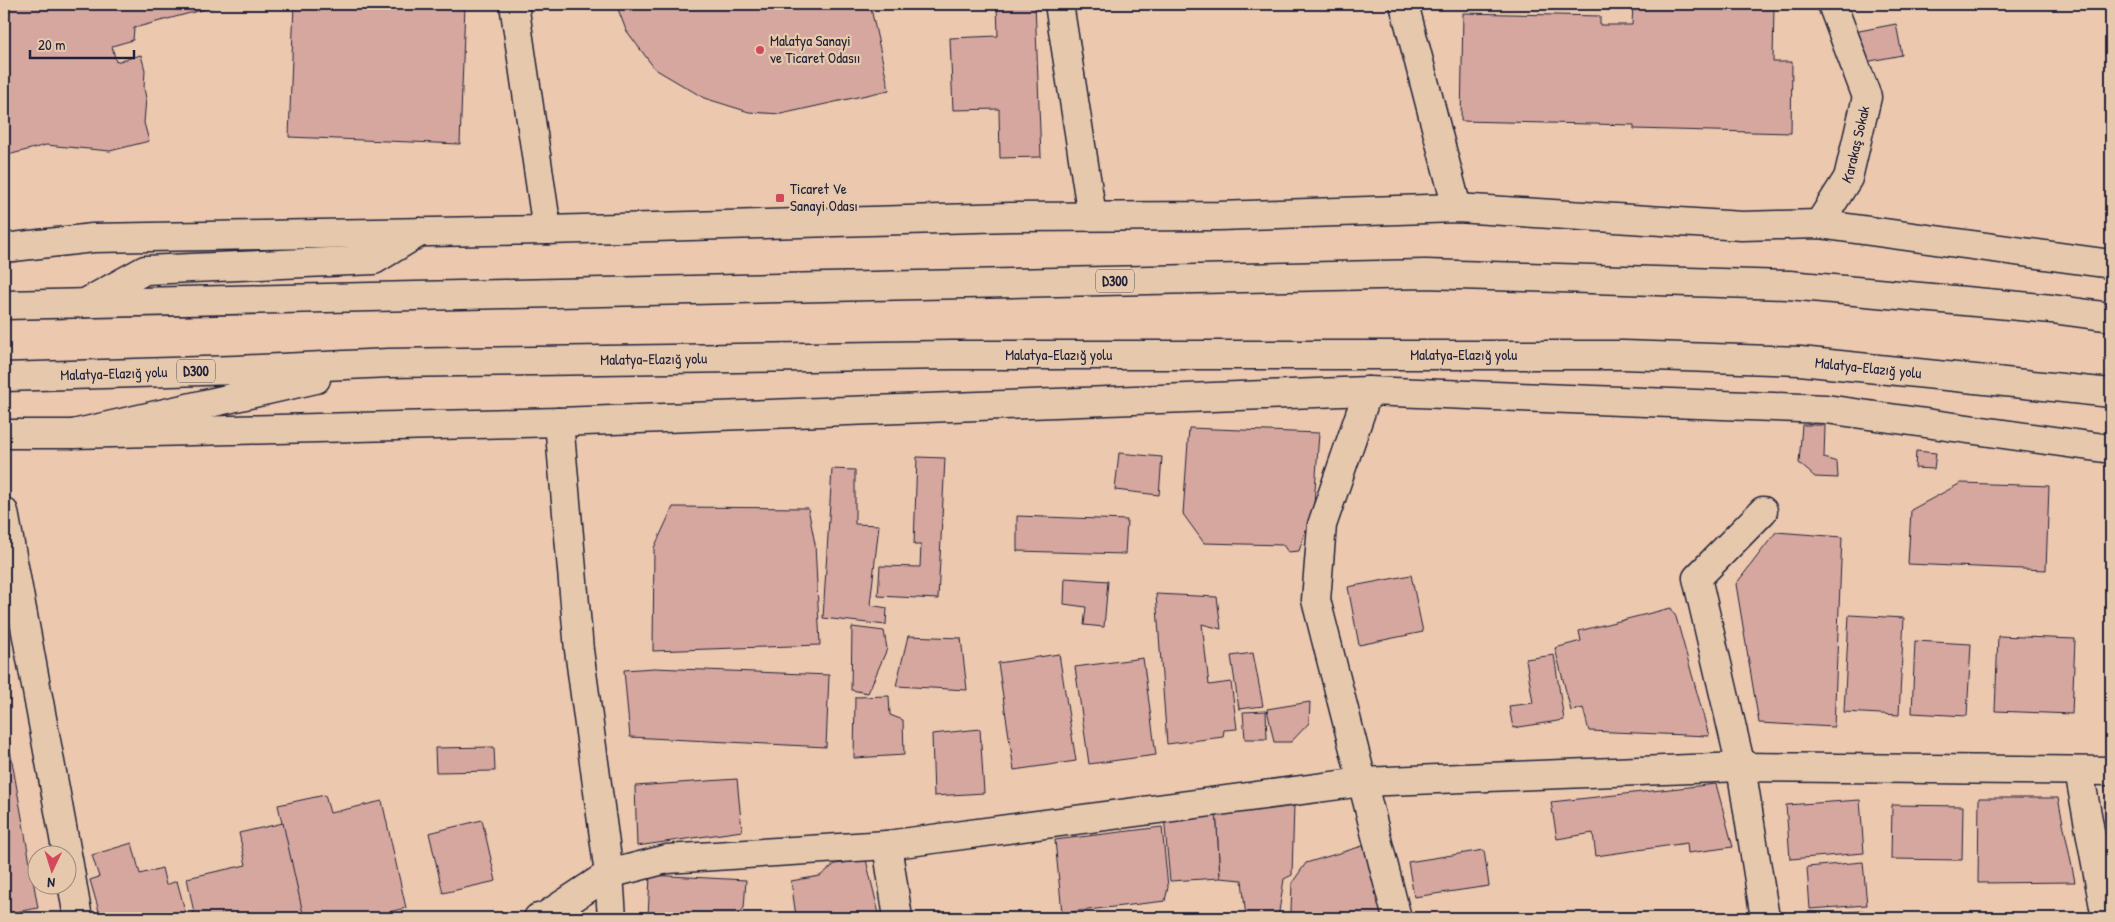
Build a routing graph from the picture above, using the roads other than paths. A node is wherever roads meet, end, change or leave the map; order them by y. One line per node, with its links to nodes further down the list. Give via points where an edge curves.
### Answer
1 (514, 4): 8 (main road)
2 (1059, 4): 6 (main road)
3 (1404, 4): 5 (main road)
4 (1832, 4): 7 (main road, Karakaş Sokak, via 1867,97 1848,178)
5 (1457, 208): 6 (main road, via 1219,216); 7 (main road, via 1742,226)
6 (1092, 216): 8 (main road)
7 (1819, 224): 11 (main road)
8 (547, 230): 9 (main road)
9 (421, 231): 10 (main road, via 93,238); 14 (main road, via 374,260 146,270)
10 (4, 248)
11 (2023, 252): 12 (main road); 13 (main road)
12 (2111, 264)
13 (2111, 283)
14 (85, 303): 15 (main road, D300); 16 (main road, D300, via 1425,274 1789,285)
15 (4, 305)
16 (2111, 317)
17 (389, 363): 18 (main road, Malatya-Elazığ yolu / D300); 19 (main road, Malatya-Elazığ yolu / D300, via 952,355 1623,355 1800,361); 25 (main road)
18 (4, 376)
19 (2039, 385): 21 (main road, Malatya-Elazığ yolu / D300); 22 (main road)
20 (1368, 391): 23 (main road); 26 (main road, via 1826,408); 32 (main road, via 1322,526 1316,600)
21 (2111, 393)
22 (2111, 407)
23 (559, 422): 25 (main road); 35 (main road, via 579,650)
24 (4, 434): 25 (main road)
25 (73, 434)
26 (2111, 450)
27 (1762, 511): 29 (main road, via 1697,578)
28 (4, 512): 33 (main road)
29 (1741, 767): 30 (main road); 32 (main road); 42 (main road)
30 (2079, 771): 31 (main road); 43 (main road)
31 (2111, 771)
32 (1362, 782): 34 (main road); 41 (main road)
33 (65, 844)
34 (887, 845): 35 (main road, via 667,859); 40 (main road)
35 (609, 874): 38 (main road); 39 (main road)
36 (74, 894): 37 (main road)
37 (78, 918)
38 (538, 918)
39 (612, 918)
40 (898, 918)
41 (1397, 918)
42 (1765, 918)
43 (2106, 918)

